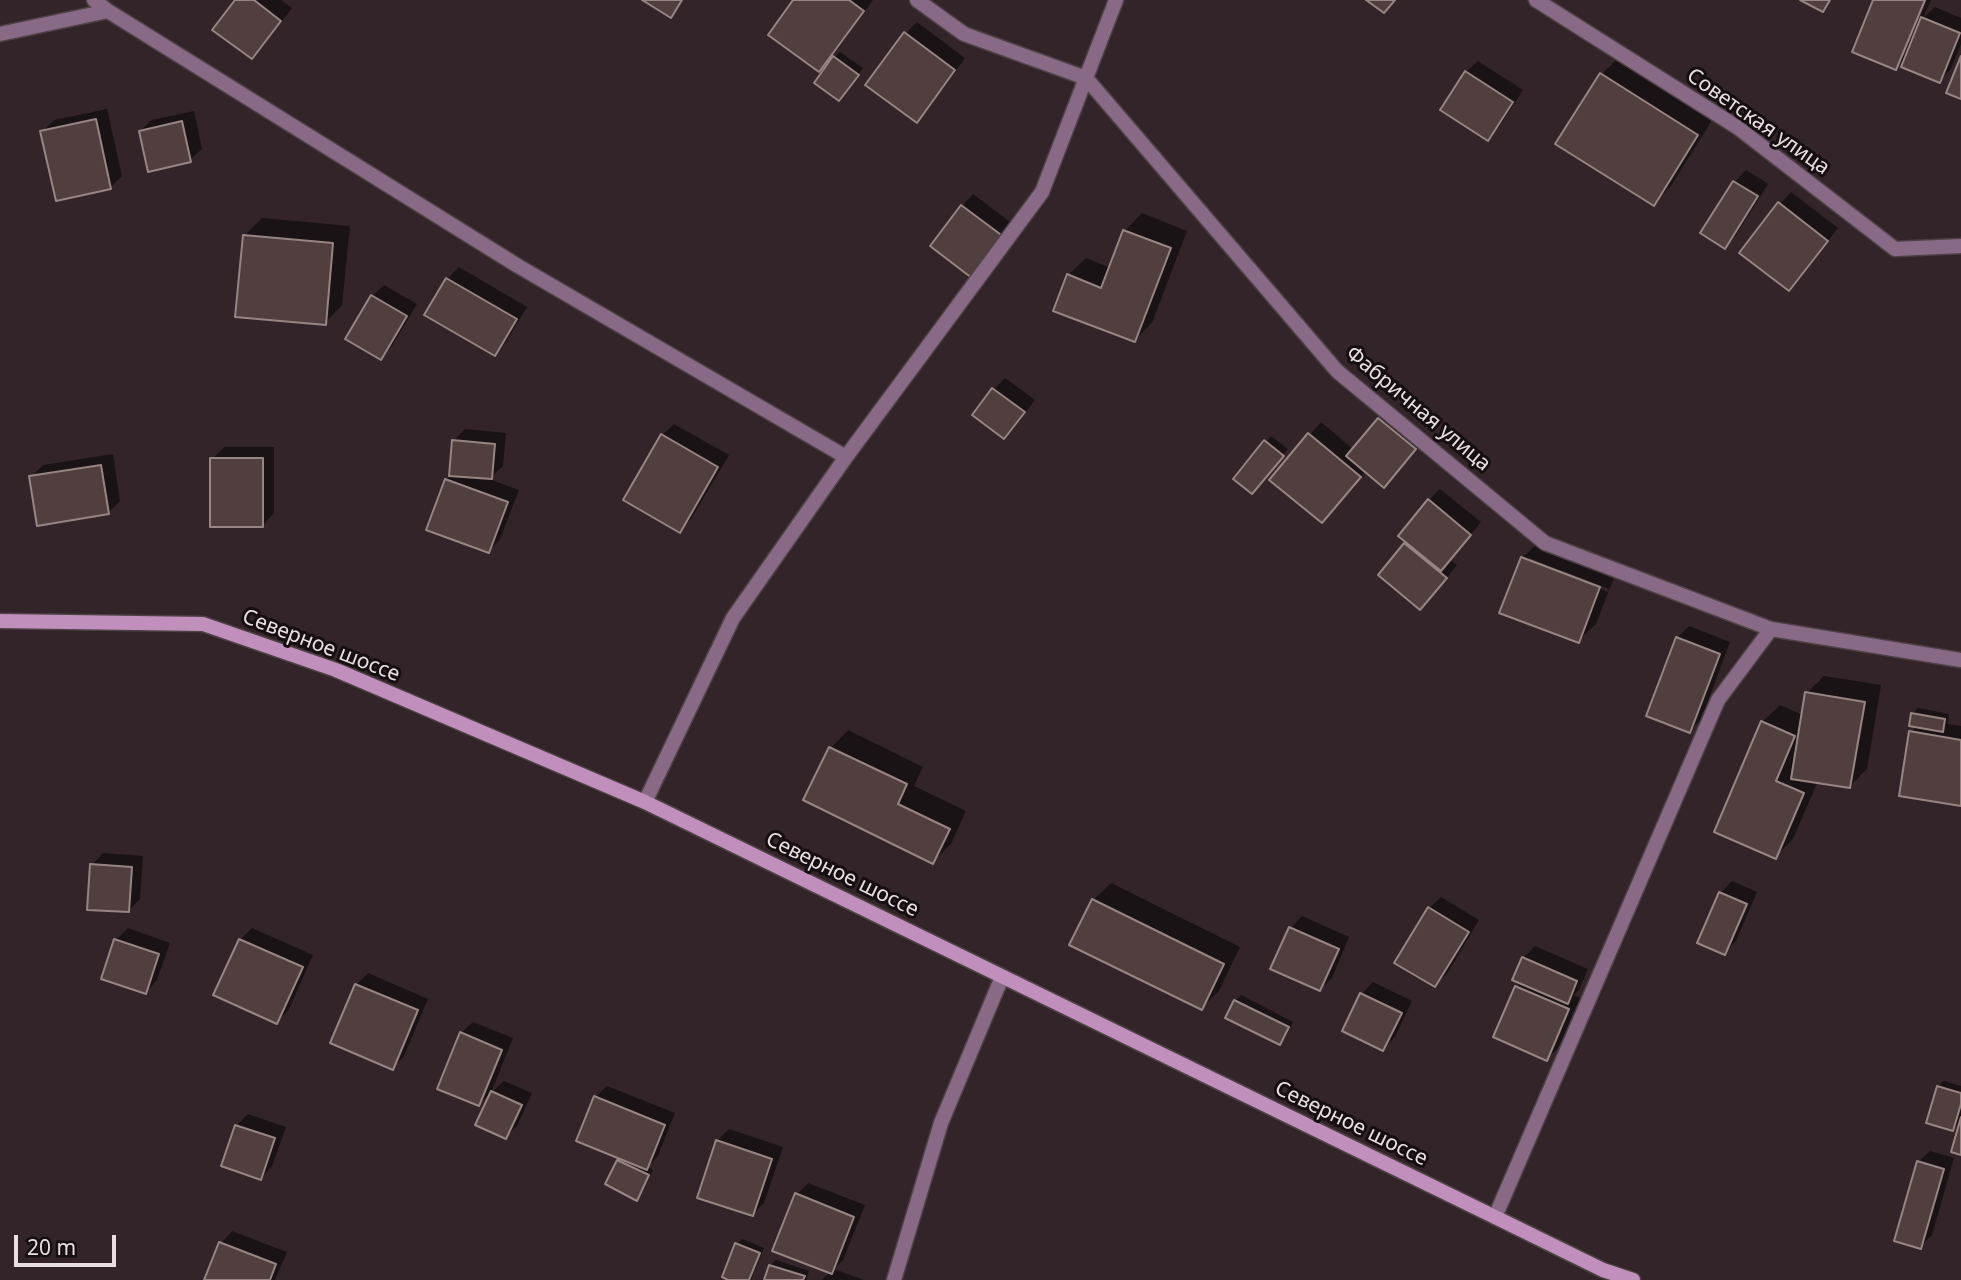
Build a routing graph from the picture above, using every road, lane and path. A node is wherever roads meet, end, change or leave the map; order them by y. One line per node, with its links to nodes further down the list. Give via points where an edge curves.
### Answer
1 (94, 0): 5 (street)
2 (918, 0): 7 (street, Фабричная улица, via 964,34)
3 (1116, 0): 7 (street)
4 (1536, 0): 8 (street, Советская улица, via 1737,127 1895,249)
5 (108, 11): 6 (street); 9 (street, via 518,266)
6 (0, 34)
7 (1086, 78): 9 (street, via 1042,192); 11 (street, Фабричная улица, via 1338,371 1545,543)
8 (1961, 246)
9 (846, 457): 13 (street, via 733,618)
10 (0, 621): 13 (main road, Северное шоссе, via 202,624 336,670)
11 (1771, 629): 12 (street, Фабричная улица); 15 (street, via 1718,700)
12 (1961, 660)
13 (645, 802): 14 (main road, Северное шоссе)
14 (1002, 977): 15 (main road, Северное шоссе); 16 (street, via 940,1123)
15 (1495, 1217): 17 (main road, Северное шоссе)
16 (894, 1280)
17 (1633, 1280)

